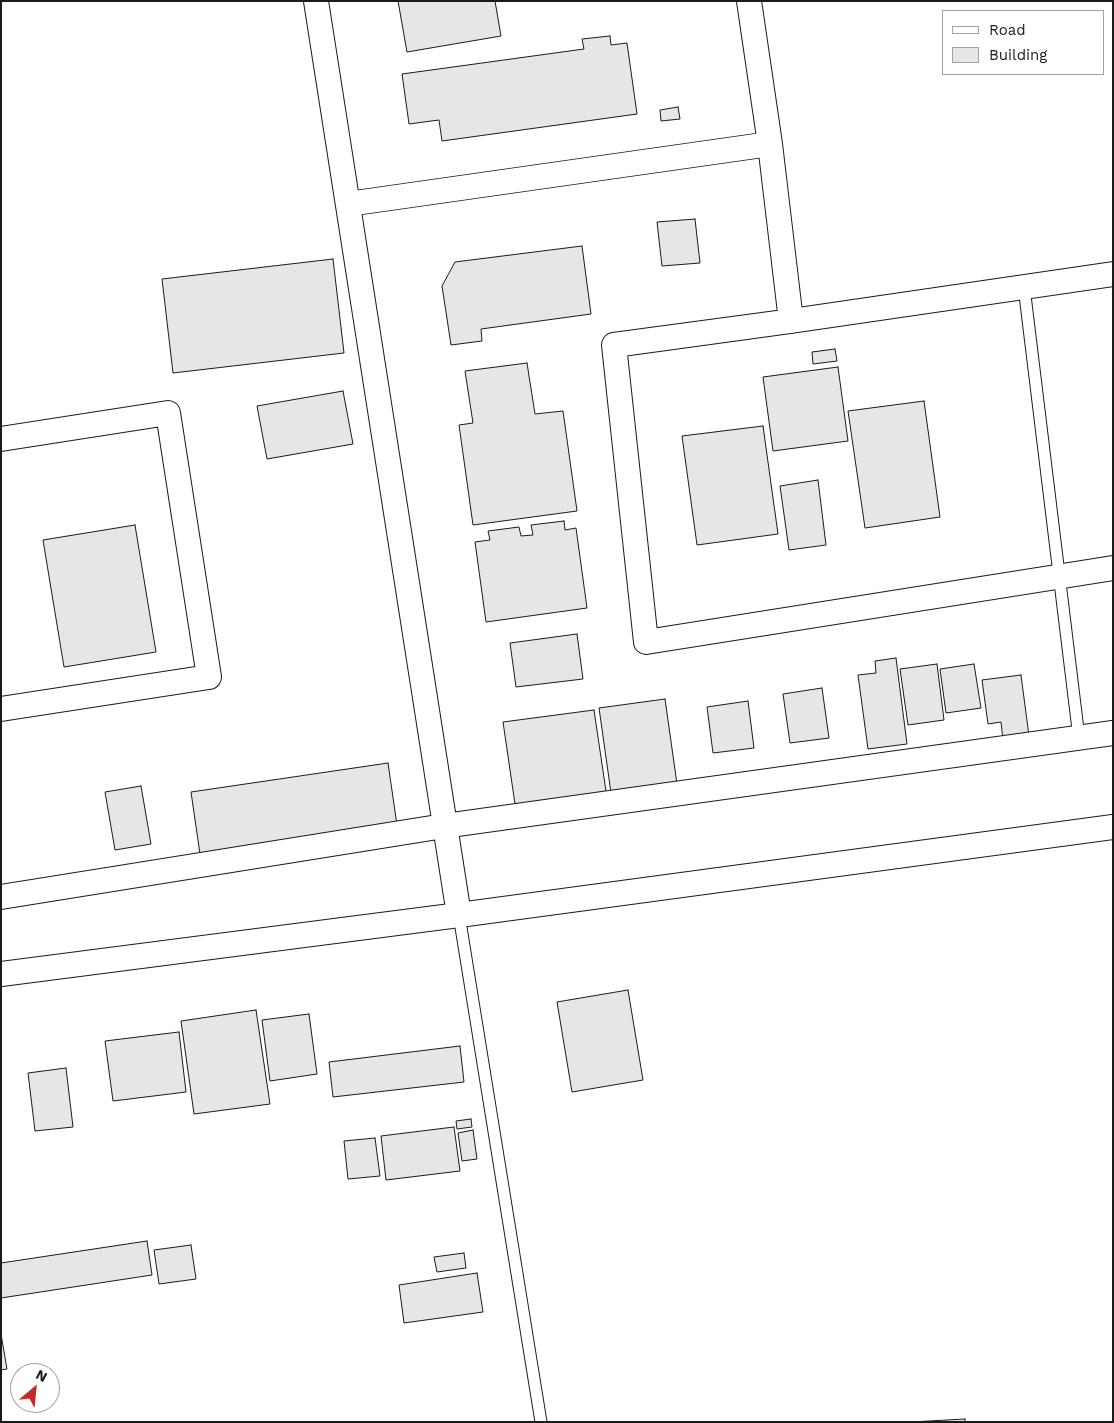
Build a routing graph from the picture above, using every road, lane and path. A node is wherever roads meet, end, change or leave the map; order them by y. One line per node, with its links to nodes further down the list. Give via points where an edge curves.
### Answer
1 (316, 1): 4 (street)
2 (749, 1): 3 (street)
3 (770, 144): 4 (street); 7 (street)
4 (348, 204): 14 (street)
5 (1113, 274): 6 (street)
6 (1024, 287): 7 (street); 10 (lane)
7 (791, 322): 10 (street, via 614,345 646,642)
8 (1, 439): 11 (street, via 168,413 209,678)
9 (1113, 568): 10 (street)
10 (1059, 576): 13 (lane)
11 (1, 709)
12 (1113, 733): 13 (street)
13 (1079, 738): 14 (street)
14 (444, 826): 16 (street); 17 (street)
15 (1113, 827): 17 (street)
16 (1, 897)
17 (459, 916): 18 (street); 19 (lane)
18 (1, 974)
19 (541, 1422)

